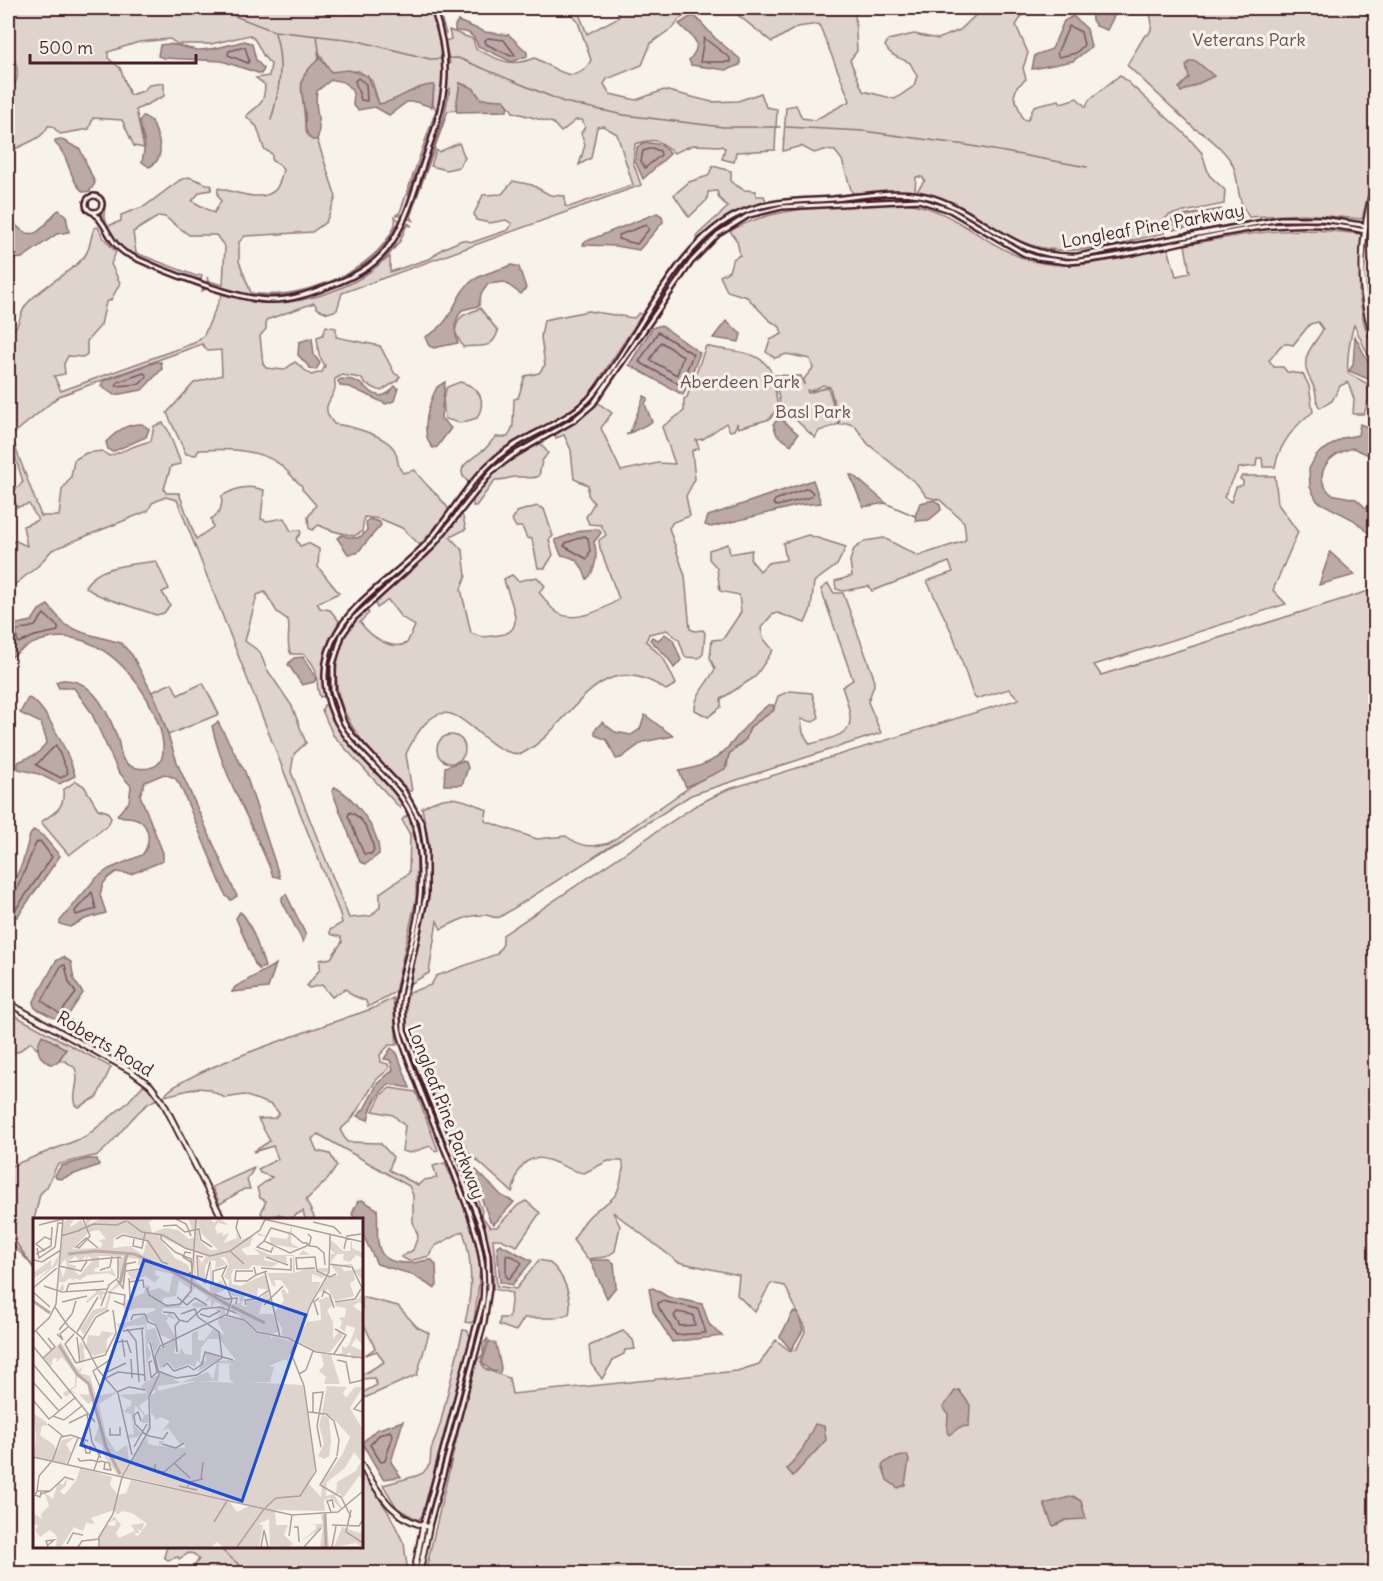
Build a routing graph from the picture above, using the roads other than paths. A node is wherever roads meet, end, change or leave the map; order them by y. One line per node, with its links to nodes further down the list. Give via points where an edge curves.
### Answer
1 (434, 8): 7 (main road, via 446,55 441,114 400,229 383,254 352,277 290,299 240,297 125,254 110,240)
2 (1376, 181): 9 (main road)
3 (928, 200): 8 (main road, Longleaf Pine Parkway, via 890,195 775,203 743,212); 9 (main road, Longleaf Pine Parkway, via 955,208 1014,243 1054,256 1078,256 1273,219 1321,219); 10 (main road, Longleaf Pine Parkway, via 1023,253 1054,261 1087,259 1267,225 1304,224); 11 (main road, Longleaf Pine Parkway, via 770,209 735,222)
4 (1376, 204): 9 (main road)
5 (101, 209): 6 (main road); 6 (main road, via 101,199 91,196 86,206); 7 (main road)
6 (93, 212): 7 (main road)
7 (101, 221)
8 (720, 225): 11 (main road, via 702,244); 15 (main road, Longleaf Pine Parkway, via 674,273 588,400 494,460 426,544 353,609 332,643 326,681 334,717 347,739 404,800 418,833 418,914 398,1000 398,1024)
9 (1372, 226): 10 (main road)
10 (1371, 232): 12 (main road, via 1366,276); 13 (main road, via 1362,281 1366,316)
11 (701, 251): 15 (main road, Longleaf Pine Parkway, via 593,404 574,420 498,465 431,548 358,613 338,645 333,680 340,714 352,735 408,797 424,835 424,907 403,1000)
12 (1376, 328)
13 (1376, 343)
14 (8, 1003): 16 (main road, Roberts Road, via 150,1085 163,1102)
15 (409, 1054): 18 (main road, Longleaf Pine Parkway, via 476,1230 484,1270 483,1301); 19 (main road, Longleaf Pine Parkway, via 482,1228 490,1273 484,1322)
16 (222, 1218)
17 (363, 1467): 18 (main road, via 392,1510)
18 (423, 1526): 19 (main road); 20 (main road, Longleaf Pine Parkway)
19 (429, 1527): 21 (main road, Longleaf Pine Parkway)
20 (414, 1574)
21 (419, 1574)

